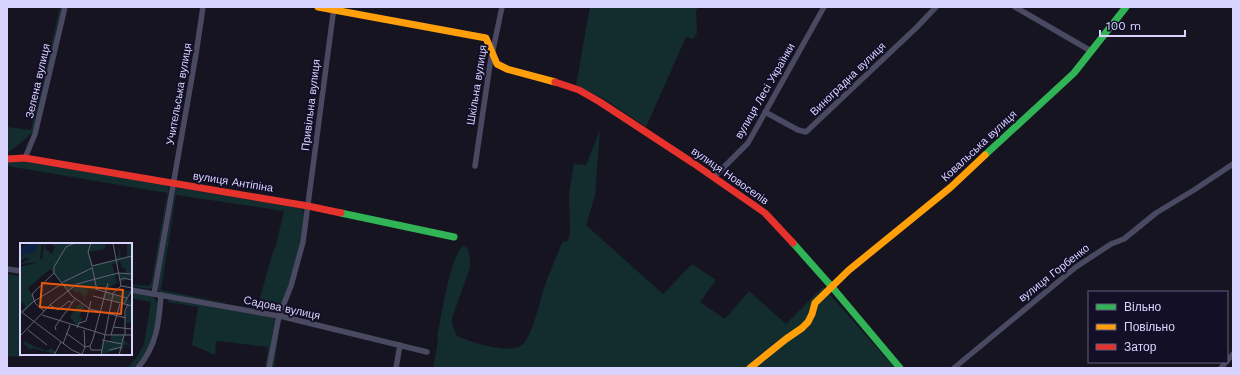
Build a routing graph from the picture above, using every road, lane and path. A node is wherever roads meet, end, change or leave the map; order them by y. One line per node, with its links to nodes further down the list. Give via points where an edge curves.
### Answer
1 (65, 7): 13 (street, Зелена вулиця, via 36,134)
2 (203, 7): 18 (street, Учительська вулиця)
3 (318, 7): 9 (street)
4 (502, 7): 10 (street, Шкільна вулиця)
5 (824, 7): 12 (street, вулиця Лесі Українки)
6 (936, 7): 12 (street, Виноградна вулиця, via 806,132)
7 (1015, 7): 11 (street)
8 (1126, 7): 11 (street, Ковальська вулиця)
9 (333, 8): 10 (street, вулиця Новоселів, via 486,38); 19 (street, Привільна вулиця)
10 (492, 50): 16 (street, Шкільна вулиця); 17 (street, вулиця Новоселів, via 497,64 578,90)
11 (1092, 51): 23 (street, Ковальська вулиця, via 1074,73 950,187)
12 (765, 112): 17 (street, вулиця Лесі Українки, via 748,143)
13 (25, 158): 14 (street, вулиця Антіпіна); 18 (street, вулиця Антіпіна)
14 (7, 159)
15 (1233, 164): 35 (street, вулиця Горбенко, via 1156,213 1124,239 1111,244 1076,267)
16 (475, 166)
17 (714, 177): 23 (street, вулиця Новоселів, via 765,213)
18 (173, 184): 19 (street, вулиця Антіпіна); 25 (street, Учительська вулиця)
19 (308, 206): 20 (street, вулиця Антіпіна); 27 (street, Привільна вулиця, via 303,242)
20 (454, 237)
21 (7, 269): 22 (street)
22 (20, 271)
23 (832, 287): 33 (street, Ковальська вулиця, via 815,303 808,322 802,328); 34 (street, вулиця Новоселів)
24 (132, 290): 25 (street, Садова вулиця)
25 (154, 294): 26 (street, Садова вулиця)
26 (161, 295): 27 (street, Садова вулиця); 30 (street, via 158,330 154,343)
27 (280, 316): 28 (street, Садова вулиця); 31 (street, Привільна вулиця)
28 (400, 345): 29 (street, Садова вулиця); 32 (street)
29 (427, 352)
30 (138, 368)
31 (269, 368)
32 (396, 368)
33 (750, 368)
34 (900, 368)
35 (954, 368)

